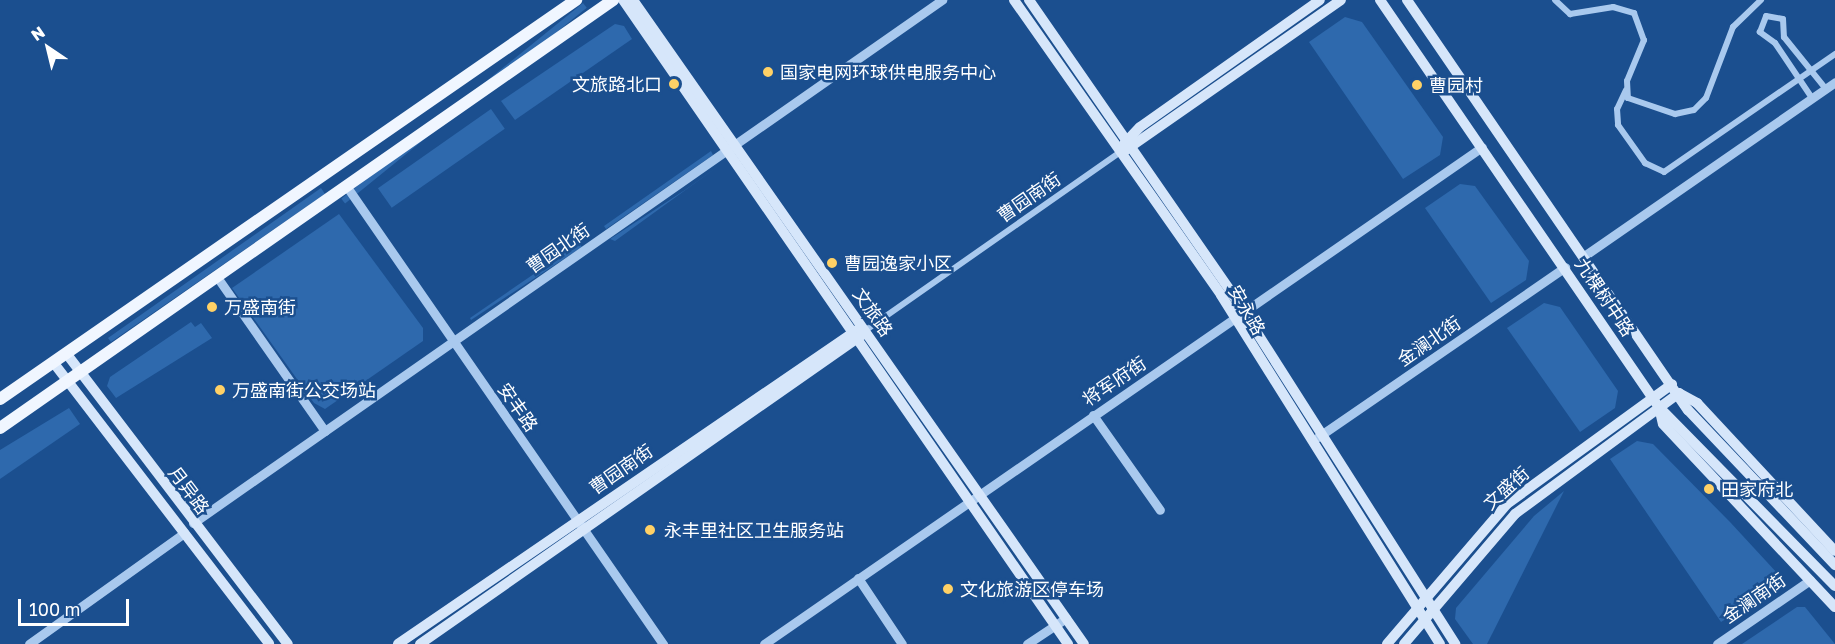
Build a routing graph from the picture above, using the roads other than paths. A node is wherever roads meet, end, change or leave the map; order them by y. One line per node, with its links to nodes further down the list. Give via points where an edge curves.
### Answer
1 (576, 0): 34 (main road)
2 (613, 0): 25 (main road)
3 (623, 0): 23 (main road, 文旅路)
4 (633, 0): 23 (main road, 文旅路)
5 (942, 0): 23 (street, 曹园北街)
6 (1014, 0): 24 (main road, 安永路)
7 (1029, 0): 21 (main road, 安永路)
8 (1320, 0): 21 (main road, 曹园南街)
9 (1341, 0): 21 (main road, 曹园南街)
10 (1380, 0): 22 (main road, 九棵树中路)
11 (1407, 0): 26 (main road, 九棵树中路)
12 (1555, 0): 19 (street, via 1570,14 1613,7 1634,13 1644,40)
13 (1761, 0): 19 (street, via 1733,27 1712,90 1701,105 1665,114 1632,102)
14 (1835, 54): 15 (street)
15 (1812, 70): 16 (street); 16 (street, via 1784,37 1783,20 1766,16 1760,32 1775,43); 18 (street)
16 (1798, 80): 19 (street, via 1664,172 1645,163 1618,125 1617,109); 20 (street)
17 (1835, 82): 18 (street)
18 (1826, 89): 20 (street)
19 (1626, 90)
20 (1812, 98): 26 (street)
21 (1128, 143): 24 (main road, 曹园南街); 29 (main road, 安永路)
22 (1482, 147): 27 (main road, 九棵树中路); 29 (street, 将军府街)
23 (732, 149): 31 (main road, 文旅路); 32 (main road, 文旅路); 33 (street, 曹园北街)
24 (1120, 152): 30 (main road, 安永路); 31 (street, 曹园南街)
25 (347, 187): 28 (main road); 33 (street, 安丰路)
26 (1584, 256): 38 (main road, 九棵树中路)
27 (1565, 267): 40 (main road, 九棵树中路); 46 (street, 金澜北街)
28 (217, 277): 36 (main road); 45 (street)
29 (1243, 312): 30 (street, 将军府街); 46 (main road, 安永路)
30 (1233, 320): 43 (street, 将军府街); 47 (main road, 安永路)
31 (866, 330): 32 (main road, 曹园南街); 48 (main road, 文旅路)
32 (854, 335): 48 (main road, 文旅路); 50 (main road, 曹园南街); 52 (main road, 曹园南街)
33 (453, 343): 45 (street, 曹园北街); 50 (street, 安丰路)
34 (66, 353): 35 (main road); 36 (main road, 月异路)
35 (52, 362): 37 (main road, 月异路); 41 (main road)
36 (80, 373): 37 (main road); 51 (main road, 月异路)
37 (67, 382): 44 (main road); 53 (main road, 月异路)
38 (1671, 384): 39 (main road, 九棵树中路); 40 (main road, 文盛街)
39 (1679, 393): 42 (main road, 文盛街); 54 (main road, 九棵树中路, via 1697,403)
40 (1653, 397): 42 (main road, 九棵树中路); 58 (main road, 文盛街, via 1507,504)
41 (0, 399)
42 (1659, 407): 56 (main road, via 1663,424); 57 (main road, 九棵树中路); 61 (main road, 文盛街, via 1515,514)
43 (1093, 415): 48 (street, 将军府街); 49 (street)
44 (0, 428)
45 (325, 431): 51 (street, 曹园北街)
46 (1322, 435): 47 (street, 金澜北街); 58 (main road, 安永路)
47 (1311, 442): 60 (main road, 安永路)
48 (974, 498): 55 (street, 将军府街); 62 (main road, 文旅路); 64 (main road, 文旅路)
49 (1160, 510)
50 (576, 520): 52 (street, 安丰路); 68 (main road, 曹园南街)
51 (193, 523): 67 (main road, 月异路)
52 (584, 531): 69 (main road, 曹园南街); 70 (street, 安丰路)
53 (184, 533): 65 (street); 66 (main road, 月异路)
54 (1833, 558)
55 (858, 578): 71 (street, 将军府街); 72 (street)
56 (1809, 579): 59 (main road); 80 (street, 金澜南街)
57 (1835, 586)
58 (1427, 599): 60 (main road, 文盛街); 61 (main road, 安永路)
59 (1835, 607)
60 (1419, 610): 63 (main road, 安永路); 76 (main road, 文盛街)
61 (1434, 610): 63 (main road, 文盛街); 79 (main road, 安永路)
62 (1066, 618): 64 (street); 75 (main road, 文旅路)
63 (1426, 621): 77 (main road, 文盛街); 78 (main road, 安永路)
64 (1055, 625): 73 (street); 74 (main road, 文旅路)
65 (29, 644)
66 (268, 644)
67 (288, 644)
68 (398, 644)
69 (420, 644)
70 (663, 644)
71 (764, 644)
72 (902, 644)
73 (1027, 644)
74 (1068, 644)
75 (1084, 644)
76 (1387, 644)
77 (1404, 644)
78 (1440, 644)
79 (1455, 644)
80 (1717, 644)

